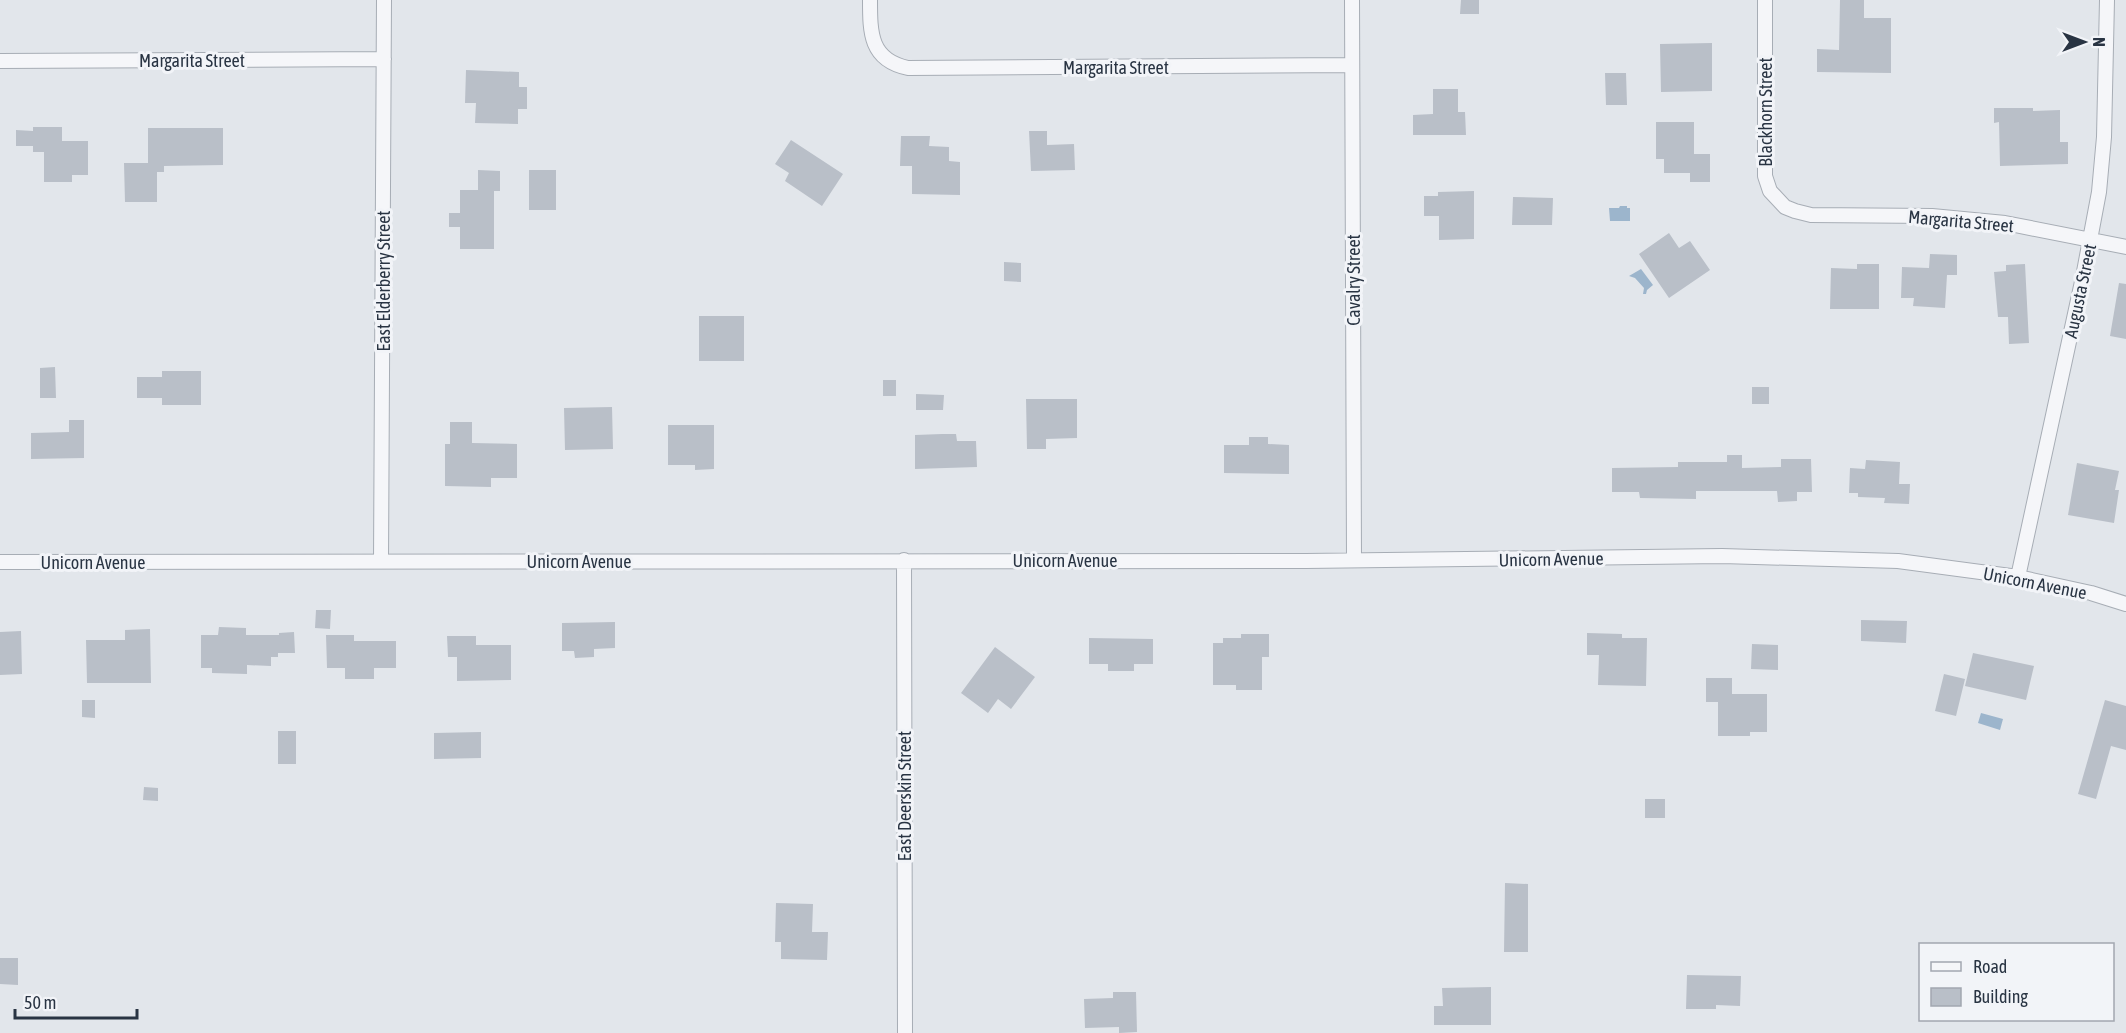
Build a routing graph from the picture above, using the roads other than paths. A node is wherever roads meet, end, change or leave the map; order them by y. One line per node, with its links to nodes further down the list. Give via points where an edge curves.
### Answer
1 (384, 0): 6 (street, East Elderberry Street)
2 (870, 0): 8 (street, Margarita Street, via 874,43 883,57 908,68)
3 (1352, 0): 8 (street, Cavalry Street)
4 (1765, 0): 9 (street, Blackhorn Street, via 1765,176 1770,191)
5 (2106, 0): 10 (street, Augusta Street, via 2104,137)
6 (384, 59): 7 (street, Margarita Street); 14 (street, East Elderberry Street)
7 (0, 61)
8 (1352, 65): 12 (street, Cavalry Street)
9 (1795, 212): 10 (street, Margarita Street, via 1953,218 2004,223)
10 (2090, 240): 11 (street, Margarita Street); 16 (street, Augusta Street)
11 (2126, 247)
12 (1354, 559): 13 (street, Unicorn Avenue); 16 (street, Unicorn Avenue, via 1733,556 1898,561)
13 (904, 560): 14 (street, Unicorn Avenue); 18 (street, East Deerskin Street)
14 (381, 561): 15 (street, Unicorn Avenue)
15 (0, 562)
16 (2018, 577): 17 (street, Unicorn Avenue)
17 (2126, 604)
18 (905, 1033)

